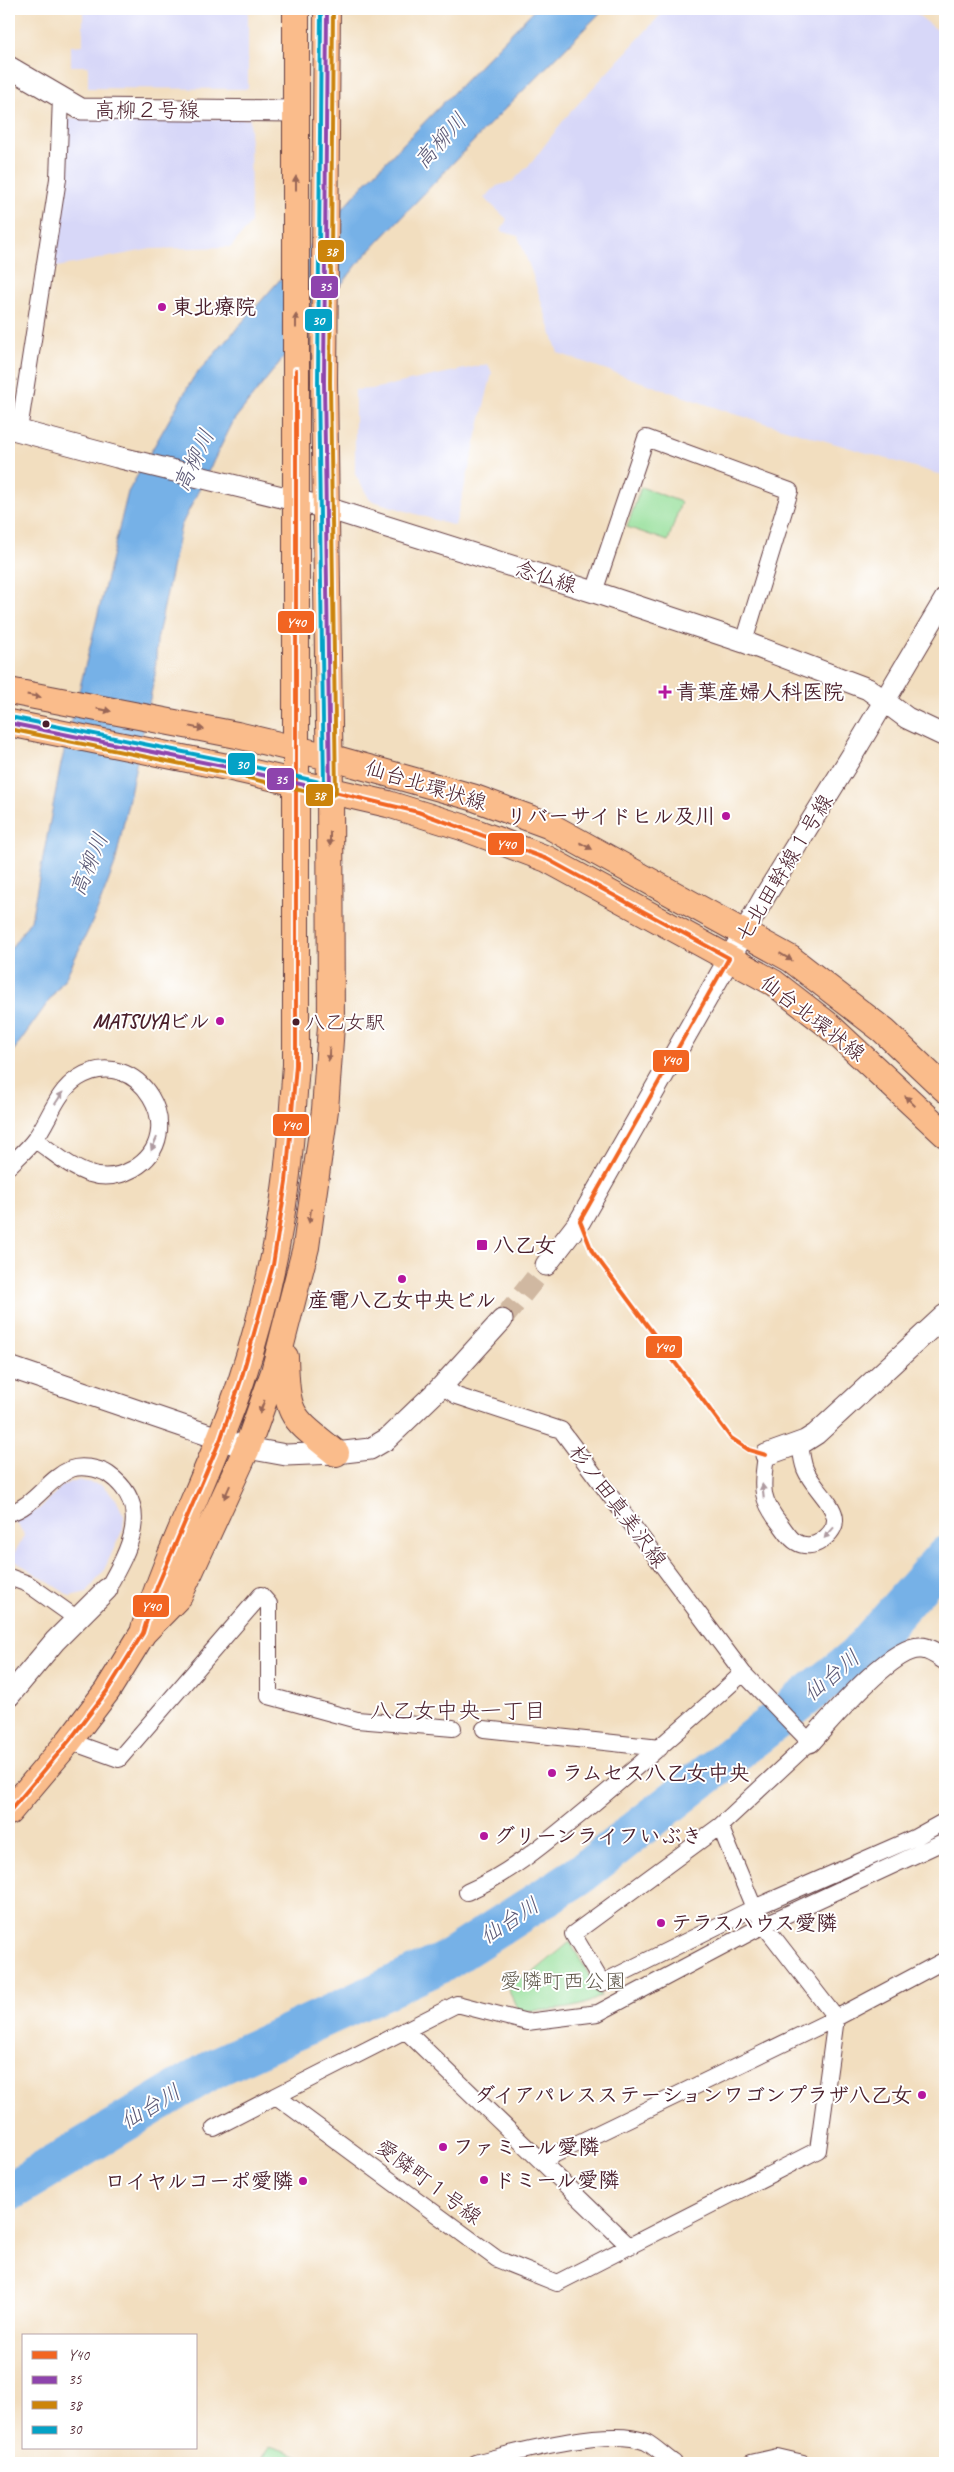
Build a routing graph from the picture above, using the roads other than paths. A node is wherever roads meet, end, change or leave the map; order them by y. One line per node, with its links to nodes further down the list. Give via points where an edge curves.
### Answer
1 (296, 9): 5 (main road)
2 (326, 9): 8 (main road, via 324,338)
3 (9, 67): 4 (street, 高柳２号線)
4 (61, 96): 5 (street, 高柳２号線, via 81,110); 6 (street, via 58,179)
5 (296, 111): 7 (main road, one-way to 5)
6 (14, 429): 7 (street, 念仏線)
7 (296, 500): 8 (street, 念仏線); 16 (main road)
8 (327, 508): 9 (street, 念仏線); 17 (main road)
9 (594, 592): 11 (street, 念仏線); 11 (street, via 646,438 790,491)
10 (945, 599): 13 (street, 七北田幹線１号線)
11 (744, 642): 13 (street, 念仏線, via 868,689)
12 (9, 691): 16 (main road, 仙台北環状線, one-way to 16)
13 (885, 702): 15 (street, 念仏線, via 907,718); 20 (street, 七北田幹線１号線)
14 (9, 723): 18 (main road, 仙台北環状線)
15 (945, 736)
16 (297, 749): 17 (main road, 仙台北環状線); 18 (main road)
17 (329, 756): 19 (main road); 20 (main road, 仙台北環状線, one-way to 20, via 472,797 548,826)
18 (297, 783): 19 (main road, 仙台北環状線); 32 (main road, via 296,1065 286,1182 273,1265)
19 (330, 791): 21 (main road, 仙台北環状線, via 418,812 547,859); 29 (main road, one-way to 29, via 331,1026 325,1110 306,1247)
20 (744, 933): 21 (street, 七北田幹線１号線); 22 (main road, 仙台北環状線, one-way to 22, via 791,959 884,1031)
21 (729, 958): 23 (main road, 仙台北環状線, one-way to 21, via 827,1024 774,983); 26 (street, 七北田幹線１号線, via 580,1221)
22 (945, 1089)
23 (945, 1134)
24 (35, 1140): 24 (street, one-way to 24, via 69,1084 92,1072 119,1072 131,1076 148,1090 158,1112 160,1125 148,1156 138,1166 114,1176 90,1175 79,1170); 25 (street)
25 (9, 1166)
26 (546, 1265)
27 (945, 1315): 33 (street, via 816,1434)
28 (502, 1320): 31 (street)
29 (285, 1336): 34 (main road, one-way to 34); 35 (main road, via 286,1391 290,1409 298,1422)
30 (9, 1366): 32 (street)
31 (442, 1386): 35 (street, via 387,1439 370,1449); 43 (street, 杉ノ田真美沢線, via 457,1396 561,1430)
32 (221, 1438): 34 (street); 41 (main road, via 157,1587)
33 (800, 1442): 36 (street); 36 (street, one-way to 36, via 806,1469 836,1515 832,1533 817,1544 805,1546 795,1542 766,1506 762,1490)
34 (247, 1448): 35 (street, via 286,1455); 41 (main road, one-way to 41, via 179,1596)
35 (336, 1454)
36 (766, 1455)
37 (9, 1514): 39 (street, via 36,1498 56,1478 71,1469 104,1471 119,1482 135,1512 132,1536)
38 (9, 1577): 40 (street, via 28,1584)
39 (107, 1588): 40 (street)
40 (76, 1618): 44 (street)
41 (143, 1634): 48 (main road, via 107,1691)
42 (945, 1659): 47 (street, via 922,1648 910,1649 892,1659)
43 (748, 1677): 47 (street, 杉ノ田真美沢線); 49 (street)
44 (9, 1696)
45 (453, 1728): 48 (street, via 357,1720 269,1696 269,1604 262,1594 119,1759)
46 (484, 1730): 49 (street)
47 (804, 1736): 52 (street)
48 (69, 1741): 50 (main road)
49 (660, 1748): 54 (street, via 534,1853 486,1884)
50 (9, 1812)
51 (945, 1820): 55 (street, via 916,1837)
52 (720, 1826): 55 (street); 55 (street, via 573,1934 602,1983)
53 (945, 1841): 56 (street)
54 (467, 1892)
55 (754, 1908): 56 (street)
56 (764, 1925): 58 (street); 59 (street, via 598,2013 527,2022 457,2004)
57 (945, 1960): 58 (street)
58 (836, 2018): 62 (street); 63 (street, 愛隣町１号線, via 818,2150)
59 (405, 2030): 60 (street); 62 (street)
60 (276, 2096): 61 (street); 63 (street, 愛隣町１号線, via 497,2259 557,2283)
61 (214, 2128)
62 (541, 2161): 63 (street)
63 (629, 2246)
64 (475, 2463): 65 (street, via 522,2451 620,2437 646,2442)
65 (674, 2463)
66 (751, 2463): 67 (street, via 777,2457)
67 (801, 2463)

